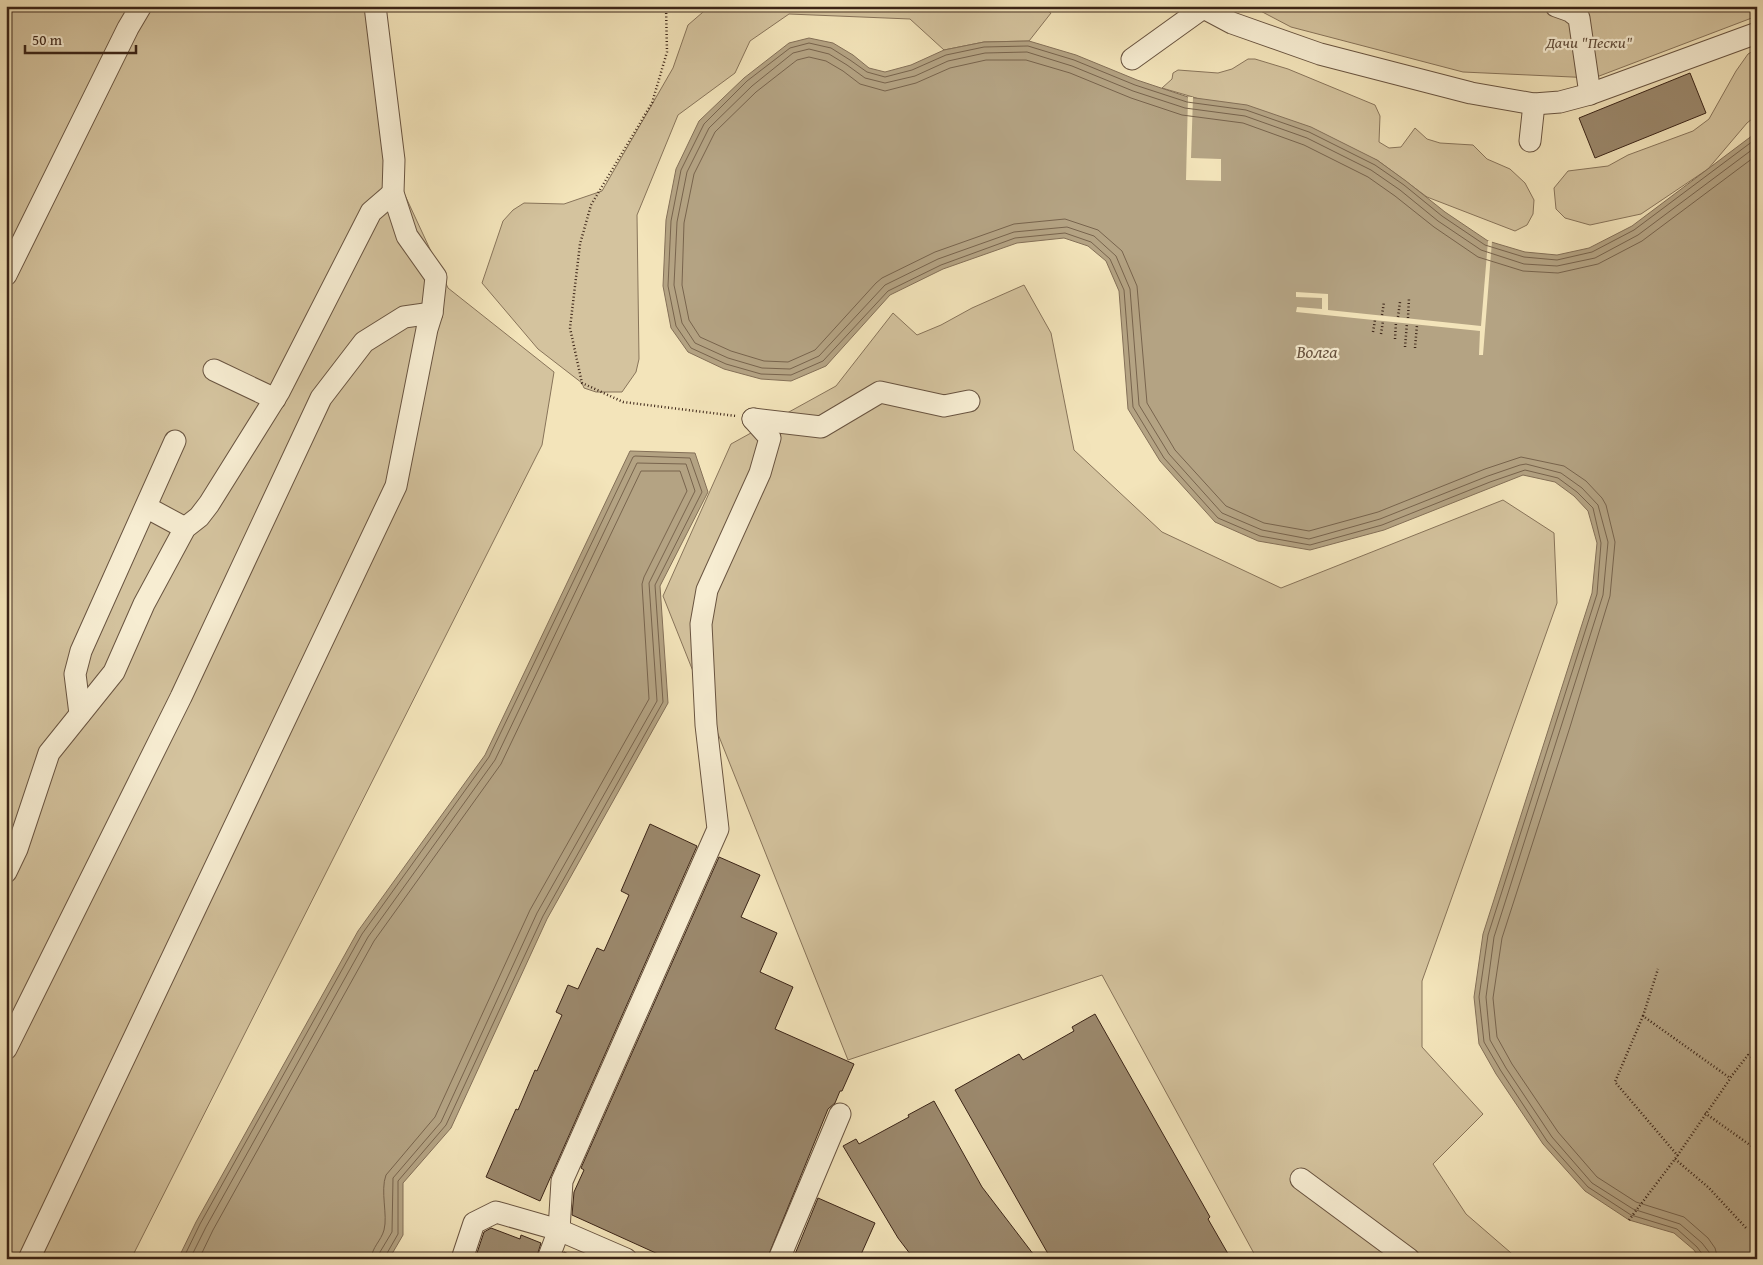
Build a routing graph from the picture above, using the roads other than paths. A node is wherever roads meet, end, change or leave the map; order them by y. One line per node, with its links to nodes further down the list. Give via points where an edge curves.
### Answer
1 (141, 6): 11 (street)
2 (375, 6): 10 (street, via 394,160)
3 (1556, 6): 7 (street, via 1580,18)
4 (1201, 7): 6 (street); 8 (street, via 1232,23 1320,54 1471,93)
5 (1757, 33): 7 (street)
6 (1132, 59)
7 (1590, 94): 8 (street, via 1560,102)
8 (1534, 104): 9 (street)
9 (1530, 141)
10 (393, 194): 12 (street, via 407,236 436,277); 14 (street, via 371,212)
11 (6, 275)
12 (432, 313): 21 (street, via 404,317 364,342 321,398 181,697); 25 (street, via 396,486)
13 (214, 370): 14 (street)
14 (275, 399): 18 (street, via 199,517)
15 (969, 401): 24 (street, via 944,406 880,392 821,427 753,418 770,438 760,473 707,590 701,624 706,725 718,829 562,1181)
16 (175, 441): 17 (street)
17 (146, 507): 18 (street); 19 (street, via 81,651 76,674)
18 (185, 528): 19 (street, via 144,604 114,672)
19 (80, 714): 20 (street, via 49,753 17,849)
20 (6, 872)
21 (6, 1049)
22 (840, 1114): 29 (street)
23 (1301, 1179): 30 (street)
24 (559, 1230): 26 (street, via 496,1212 474,1223); 27 (street); 28 (street)
25 (29, 1259)
26 (462, 1259)
27 (548, 1259)
28 (626, 1259)
29 (779, 1259)
30 (1409, 1259)

